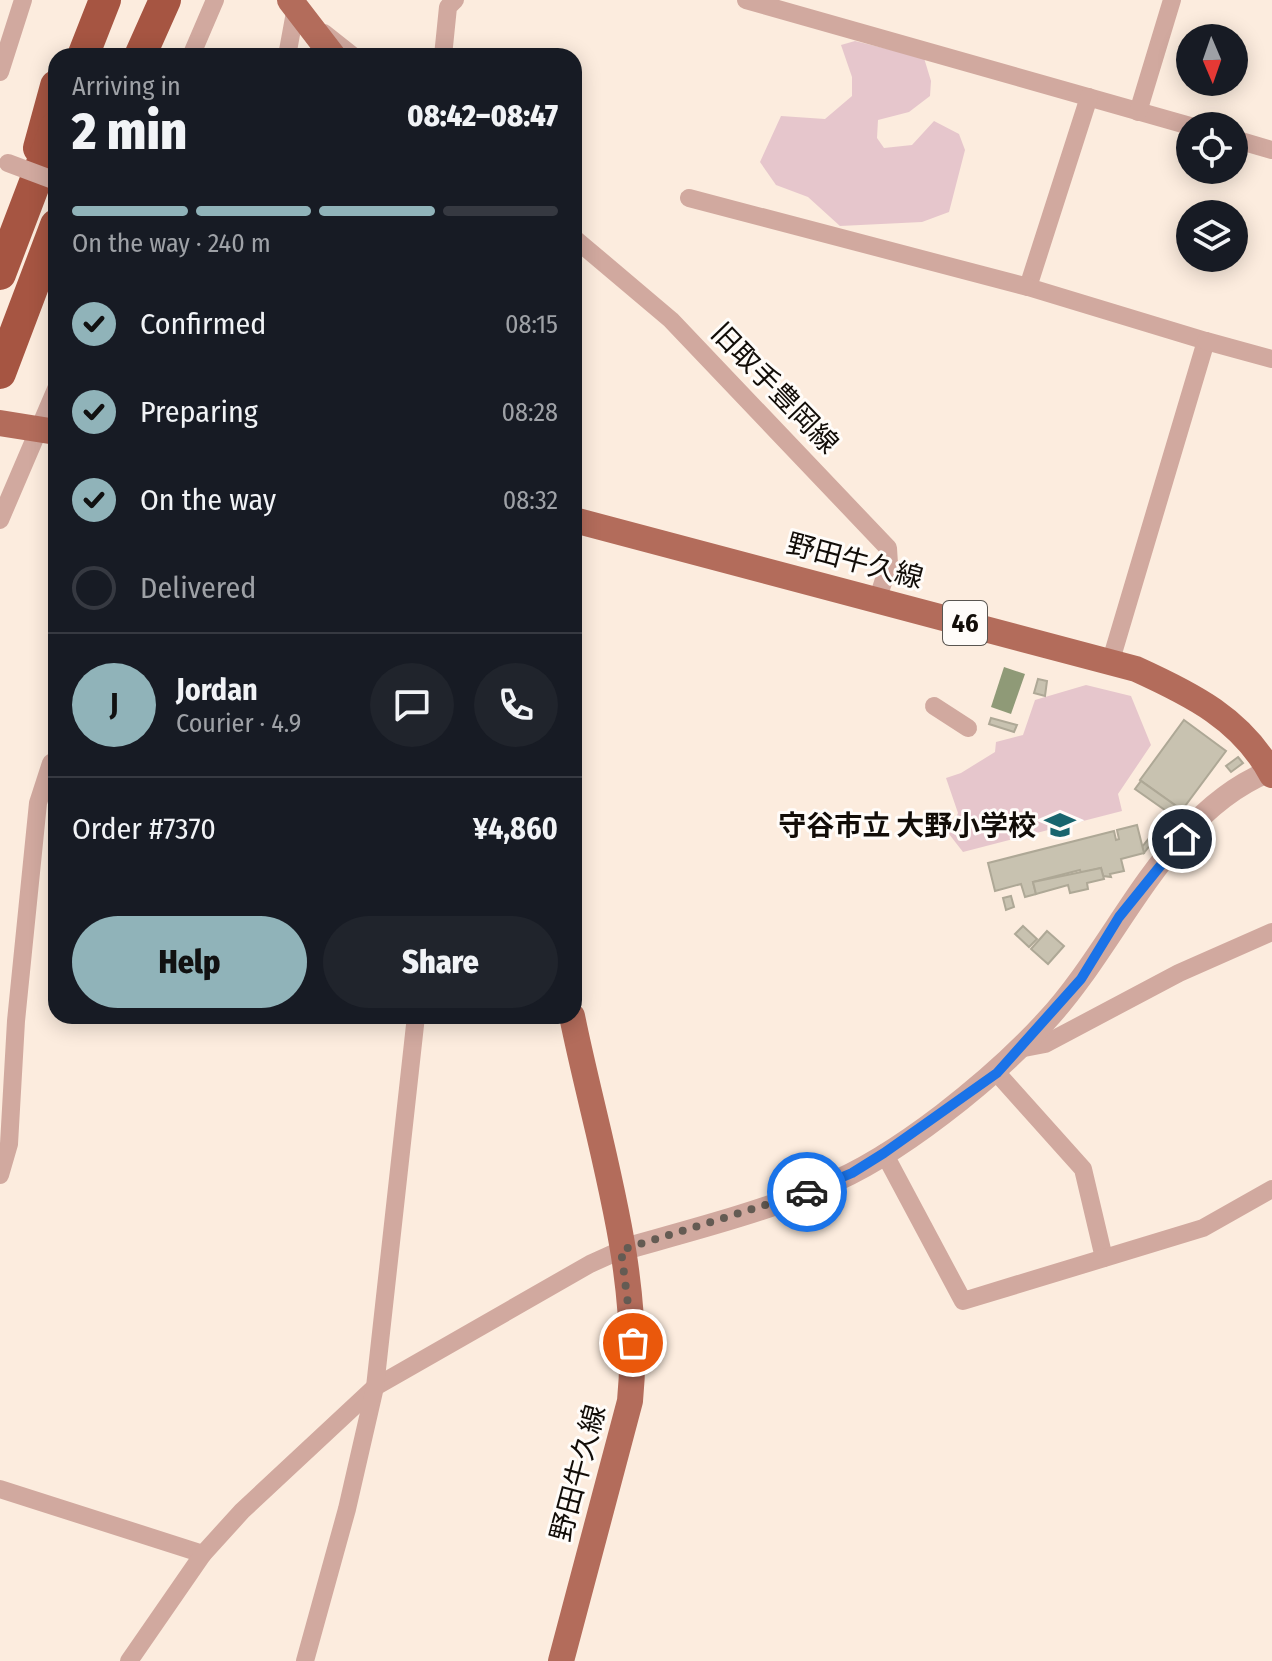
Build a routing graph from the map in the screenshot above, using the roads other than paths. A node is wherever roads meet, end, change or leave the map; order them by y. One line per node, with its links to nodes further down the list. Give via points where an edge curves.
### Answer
1 (23, 0): 20 (street)
2 (81, 0): 11 (highway)
3 (105, 0): 12 (highway)
4 (141, 0): 13 (highway)
5 (165, 0): 14 (highway)
6 (215, 0): 15 (street)
7 (746, 0): 21 (street)
8 (1172, 0): 22 (street)
9 (450, 2): 19 (street)
10 (297, 9): 16 (street); 17 (main road); 18 (street)
11 (66, 48)
12 (86, 48)
13 (123, 48)
14 (144, 48)
15 (194, 48)
16 (289, 48)
17 (327, 48)
18 (343, 48)
19 (444, 48)
20 (0, 72)
21 (1089, 97): 22 (street); 36 (street)
22 (1138, 112): 24 (street)
23 (48, 114): 31 (highway)
24 (1176, 122)
25 (1248, 143): 27 (street)
26 (48, 148): 31 (highway)
27 (1272, 150)
28 (4, 162): 29 (street, bridge)
29 (48, 178)
30 (689, 198): 36 (street)
31 (14, 235): 35 (highway)
32 (582, 245): 44 (street, 旧取手豊岡線, via 671,320 888,548 889,564)
33 (48, 246): 39 (highway)
34 (48, 262): 39 (highway)
35 (0, 274)
36 (1028, 287): 37 (street)
37 (1206, 341): 38 (street); 45 (street)
38 (1272, 359)
39 (5, 360)
40 (48, 400): 41 (street)
41 (28, 428): 42 (street)
42 (0, 520)
43 (582, 522): 44 (main road, 野田牛久線 / 46)
44 (877, 601): 45 (main road, 野田牛久線 / 46)
45 (1111, 660): 49 (main road, 野田牛久線 / 46, via 1219,711)
46 (934, 706): 47 (street)
47 (968, 728)
48 (48, 772): 55 (street, via 38,803)
49 (1271, 772): 53 (street, via 1245,783 1189,832 1119,917 1081,979)
50 (1272, 932): 53 (street, via 1179,973 1045,1044)
51 (415, 1024): 61 (street)
52 (574, 1024): 59 (main road, 野田牛久線)
53 (1019, 1049): 54 (street)
54 (997, 1073): 56 (street); 60 (street, via 1083,1169)
55 (4, 1144): 57 (street)
56 (884, 1153): 59 (street, via 825,1186); 60 (street, via 963,1301)
57 (0, 1175)
58 (1272, 1189): 60 (street, via 1203,1228)
59 (621, 1250): 61 (street); 66 (main road, 野田牛久線, via 633,1343 630,1401)
60 (1104, 1258)
61 (375, 1387): 63 (street); 65 (street)
62 (0, 1489): 63 (street)
63 (203, 1554): 64 (street)
64 (129, 1661)
65 (305, 1661)
66 (561, 1661)

